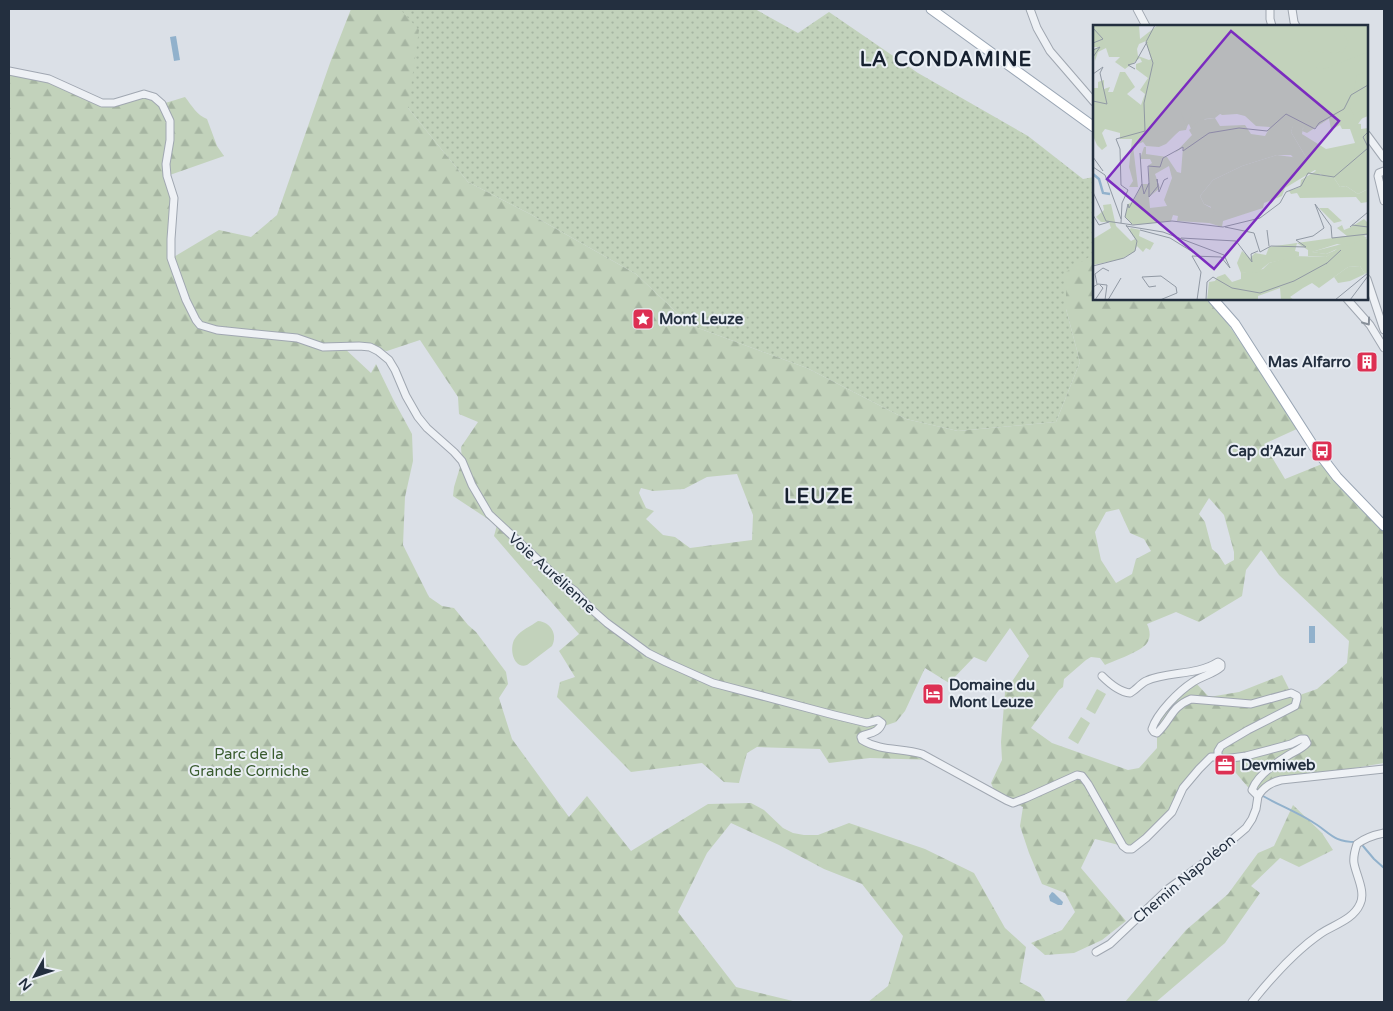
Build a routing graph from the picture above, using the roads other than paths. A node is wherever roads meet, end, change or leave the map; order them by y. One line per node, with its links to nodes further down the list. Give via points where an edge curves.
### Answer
1 (931, 9): 11 (main road)
2 (1030, 9): 10 (street, via 1050,51)
3 (1137, 9): 6 (street)
4 (1270, 9): 7 (street)
5 (1292, 9): 8 (street)
6 (1145, 25)
7 (1272, 25)
8 (1296, 25)
9 (9, 71): 23 (street, Voie Aurélienne, via 48,79 102,103 114,103 144,94 162,104 170,121 166,164 174,198 171,258 186,300 200,325 217,330 297,338 323,347 370,347 384,355 390,360 418,417 462,461 472,485 494,520 590,608 648,653 713,683 867,723 878,720 881,727 864,734 862,740 875,746 922,754 1013,803 1077,775 1082,776 1123,846 1128,849 1146,838 1172,812 1183,788 1211,757)
10 (1093, 101)
11 (1093, 126)
12 (1368, 136): 13 (street)
13 (1384, 158)
14 (1384, 171): 15 (street, via 1378,176)
15 (1384, 201)
16 (1368, 282): 19 (street)
17 (1214, 300): 21 (main road, via 1234,324 1314,447 1353,495)
18 (1348, 300): 20 (street, one-way to 20, via 1370,325)
19 (1384, 330)
20 (1384, 348)
21 (1384, 526)
22 (1102, 676): 23 (street, via 1130,693 1147,681 1204,669 1218,662 1221,664 1217,671 1194,681 1166,706 1153,724 1152,729 1157,734 1172,713 1183,702 1192,699 1251,704 1291,693 1297,696 1295,706 1221,746)
23 (1218, 757): 25 (street, Chemin Napoléon, via 1246,756 1305,739 1307,743 1304,746 1282,759 1254,784 1252,790)
24 (1384, 769): 25 (street, via 1281,780 1273,782)
25 (1258, 796): 27 (street, Chemin Napoléon, via 1256,809 1246,828 1155,900 1110,944)
26 (1384, 833): 28 (street, via 1357,844 1353,861 1362,895 1354,913 1320,934 1290,959)
27 (1096, 952)
28 (1252, 1002)

